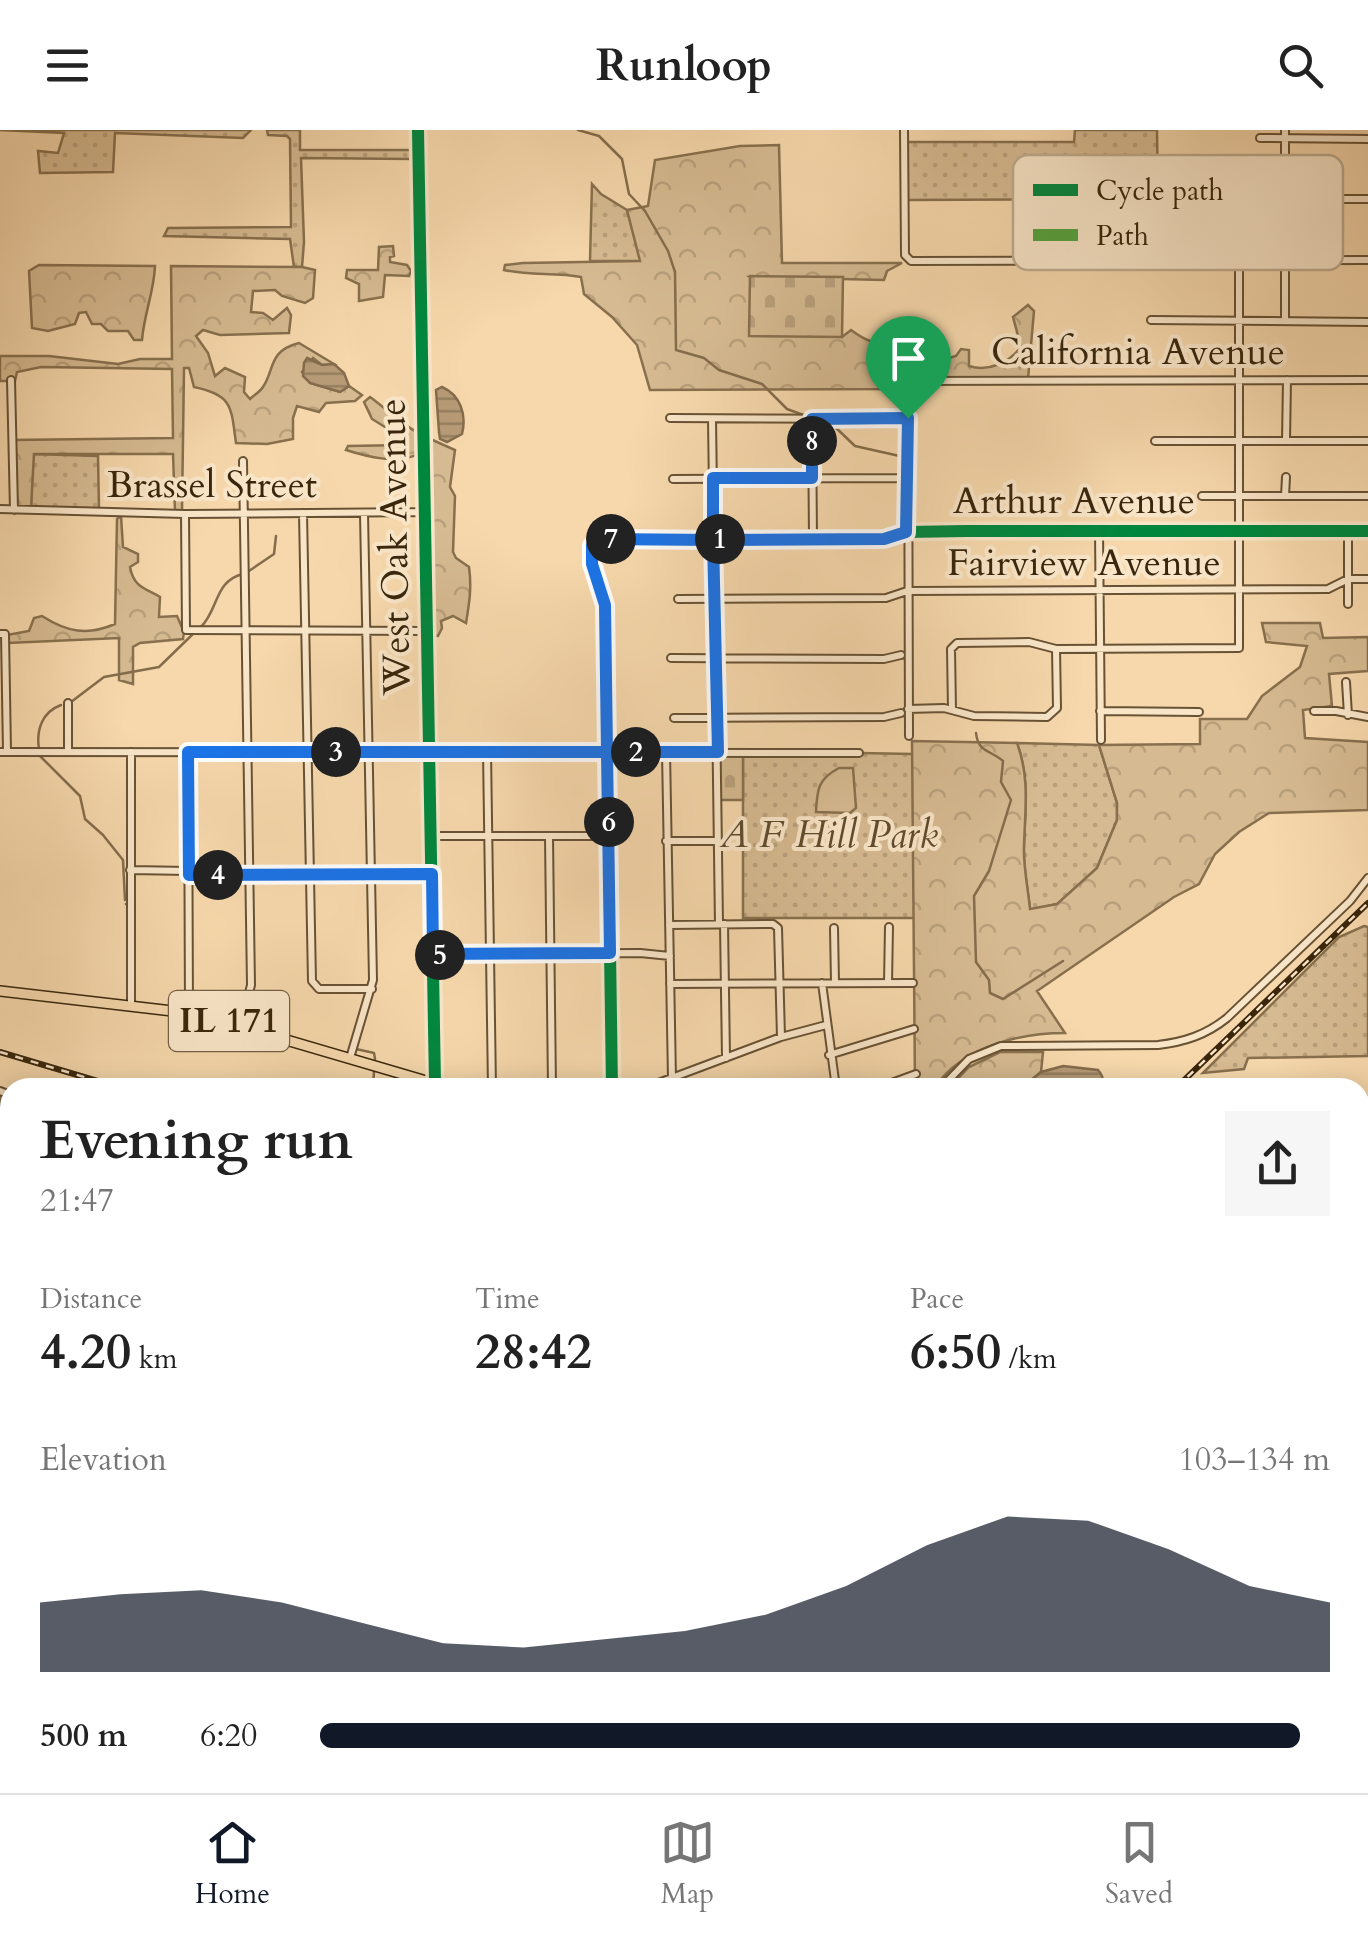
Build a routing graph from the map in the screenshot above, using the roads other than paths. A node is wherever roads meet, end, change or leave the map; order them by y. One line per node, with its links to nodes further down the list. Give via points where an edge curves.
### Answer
1 (418, 130): 42 (street, West Oak Avenue)
2 (904, 130): 8 (street, via 907,259)
3 (1285, 134): 4 (street); 5 (street)
4 (1260, 138)
5 (1368, 140)
6 (1343, 198): 7 (street)
7 (1368, 198)
8 (1013, 259)
9 (1239, 270): 12 (street)
10 (1286, 270): 13 (street)
11 (1151, 320): 12 (street)
12 (1239, 320): 13 (street); 16 (street)
13 (1285, 320): 14 (street)
14 (1368, 322)
15 (11, 380): 24 (street)
16 (1239, 380): 17 (street, California Avenue); 20 (street, California Avenue, via 908,382); 25 (street)
17 (1287, 380): 18 (street, California Avenue); 26 (street)
18 (1368, 380)
19 (670, 418): 21 (street)
20 (908, 418): 22 (street); 33 (street)
21 (712, 419): 22 (street); 31 (street)
22 (812, 419): 32 (street)
23 (0, 435): 24 (street)
24 (11, 435): 40 (street)
25 (1238, 440): 26 (street); 28 (street); 36 (street)
26 (1286, 440): 27 (street)
27 (1368, 440)
28 (1154, 441)
29 (243, 461): 43 (street)
30 (1286, 477): 37 (street)
31 (713, 478): 32 (street); 34 (street); 52 (street)
32 (812, 478): 33 (street); 51 (street)
33 (908, 478): 50 (street)
34 (672, 479)
35 (1202, 496): 36 (street)
36 (1239, 496): 37 (street); 49 (street)
37 (1285, 496): 38 (street)
38 (1368, 496)
39 (0, 510): 40 (street, Brassel Street)
40 (14, 510): 45 (street, Brassel Street)
41 (304, 512): 43 (street, Brassel Street); 44 (street, Brassel Street); 63 (street)
42 (424, 512): 44 (street, Brassel Street); 64 (street, West Oak Avenue)
43 (243, 513): 45 (street, Brassel Street); 61 (street)
44 (364, 513): 62 (street)
45 (184, 514): 61 (street, via 186,630)
46 (1348, 530): 47 (street, Arthur Avenue); 49 (street, Arthur Avenue); 53 (street)
47 (1368, 530)
48 (1099, 531): 49 (street, Arthur Avenue); 50 (street, Arthur Avenue); 55 (street)
49 (1239, 531): 56 (street)
50 (906, 532): 51 (street, Arthur Avenue, via 884,539); 57 (street)
51 (813, 539): 52 (street, Arthur Avenue)
52 (713, 540): 58 (street); 93 (street, Arthur Avenue, via 600,539 592,546 605,605)
53 (1348, 579): 54 (street, Fairview Avenue); 56 (street, Fairview Avenue, via 1328,589); 60 (street)
54 (1368, 579)
55 (1100, 590): 56 (street, Fairview Avenue); 57 (street, Fairview Avenue); 67 (street)
56 (1241, 590): 67 (street, via 1239,648)
57 (907, 591): 58 (street, Fairview Avenue, via 886,598); 74 (street)
58 (714, 598): 59 (street, Fairview Avenue); 70 (street)
59 (678, 599)
60 (1348, 604)
61 (246, 630): 63 (street); 88 (street)
62 (366, 630): 63 (street); 64 (street); 90 (street)
63 (306, 631): 89 (street)
64 (427, 631): 91 (street, West Oak Avenue)
65 (2, 634): 84 (street)
66 (1056, 649): 67 (street); 73 (street, via 1054,714 974,716); 73 (street, via 1029,642 952,646)
67 (1100, 649): 75 (street)
68 (901, 656): 70 (street)
69 (671, 658): 70 (street)
70 (716, 658): 81 (street)
71 (1346, 682): 78 (street)
72 (68, 703): 85 (street)
73 (952, 710): 74 (street)
74 (905, 711): 81 (street, via 884,717); 82 (street)
75 (1100, 711): 77 (street); 83 (street)
76 (1314, 711): 78 (street)
77 (1198, 712)
78 (1348, 716): 80 (street)
79 (674, 718): 81 (street)
80 (1368, 718)
81 (717, 719): 95 (street)
82 (908, 736)
83 (1101, 740)
84 (4, 752): 85 (street)
85 (68, 752): 86 (street)
86 (130, 752): 87 (street); 103 (street)
87 (188, 752): 88 (street); 104 (street)
88 (248, 752): 89 (street); 106 (street)
89 (308, 752): 90 (street); 107 (street)
90 (368, 752): 91 (street); 108 (street)
91 (429, 752): 92 (street); 97 (street, West Oak Avenue)
92 (486, 752): 93 (street); 98 (street)
93 (607, 752): 94 (street); 100 (street)
94 (666, 752): 95 (street); 102 (street)
95 (718, 752): 96 (street); 101 (street)
96 (859, 754)
97 (431, 836): 98 (street); 105 (street, West Oak Avenue)
98 (488, 836): 99 (street); 116 (street)
99 (549, 836): 100 (street); 117 (street)
100 (609, 836): 114 (street)
101 (718, 841): 102 (street); 110 (street)
102 (666, 842): 111 (street)
103 (130, 870): 104 (street); 128 (street)
104 (189, 873): 106 (street); 129 (street)
105 (432, 874): 108 (street); 115 (street, West Oak Avenue)
106 (249, 875): 107 (street); 130 (street, via 251,985)
107 (311, 875): 108 (street); 126 (street, via 314,987)
108 (370, 875): 126 (street)
109 (1368, 878): 147 (street, via 1206,1033 1158,1045 1001,1046 969,1060)
110 (722, 924): 111 (street); 119 (street, via 778,928); 123 (street)
111 (669, 925): 118 (street)
112 (889, 927): 120 (street)
113 (834, 928): 125 (street)
114 (610, 953): 117 (street); 118 (street); 142 (street)
115 (433, 954): 116 (street); 139 (street, West Oak Avenue)
116 (490, 955): 117 (street); 140 (street)
117 (550, 955): 141 (street)
118 (670, 956): 122 (street)
119 (781, 983): 123 (street); 124 (street); 133 (street)
120 (888, 983): 121 (street); 125 (street)
121 (913, 983)
122 (670, 984): 123 (street); 143 (street)
123 (725, 984): 136 (street)
124 (822, 984): 125 (street); 131 (street)
125 (836, 984)
126 (372, 989): 135 (street)
127 (0, 991): 128 (main road, IL 171)
128 (130, 1004): 129 (main road, IL 171)
129 (189, 1012): 130 (main road, IL 171)
130 (241, 1025): 135 (main road, IL 171)
131 (826, 1025): 133 (street); 134 (street)
132 (914, 1029): 134 (street)
133 (781, 1037): 136 (street)
134 (830, 1055): 145 (street)
135 (350, 1058): 138 (main road, IL 171)
136 (726, 1058): 144 (street)
137 (916, 1074): 146 (street)
138 (417, 1078)
139 (434, 1078)
140 (494, 1078)
141 (552, 1078)
142 (612, 1078)
143 (672, 1078)
144 (675, 1078)
145 (834, 1078)
146 (905, 1078)
147 (951, 1078)

